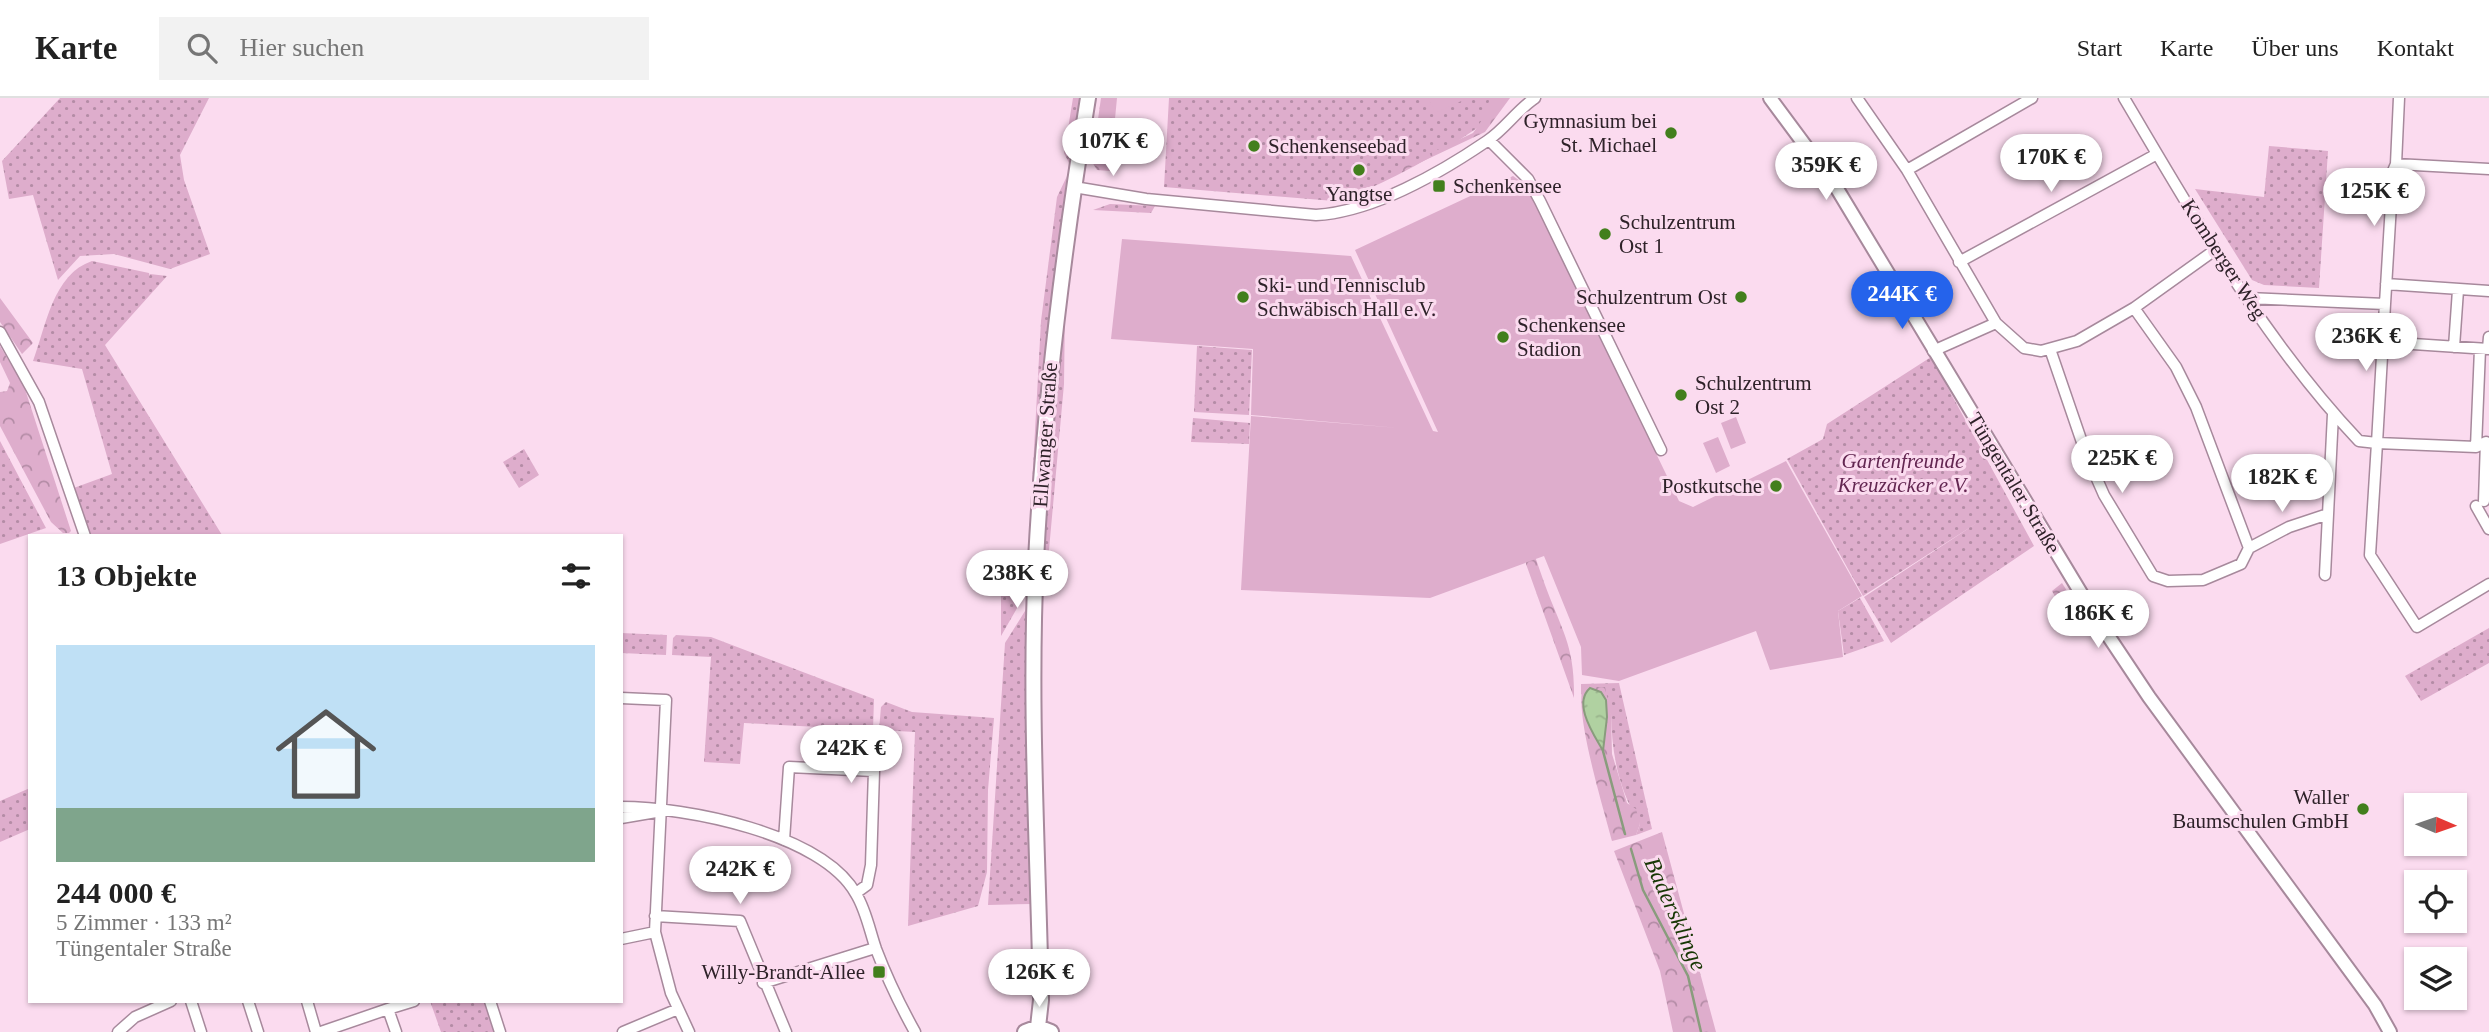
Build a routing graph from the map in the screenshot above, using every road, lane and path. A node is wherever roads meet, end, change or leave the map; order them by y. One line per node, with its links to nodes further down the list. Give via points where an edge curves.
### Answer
1 (1088, 98): 14 (main road, Ellwanger Straße)
2 (1535, 98): 8 (street)
3 (1770, 98): 30 (street, Tüngentaler Straße, via 1836,187)
4 (1857, 98): 13 (street)
5 (2032, 98): 13 (street)
6 (2124, 98): 10 (street, Komberger Weg)
7 (2399, 98): 11 (street)
8 (1523, 102): 9 (street)
9 (1489, 140): 14 (street, via 1432,174 1339,214 1146,199); 34 (street, via 1528,179)
10 (2157, 154): 15 (street, Komberger Weg); 16 (street)
11 (2396, 164): 12 (street); 17 (street)
12 (2489, 169)
13 (1907, 170): 16 (street)
14 (1074, 187): 60 (main road, Ellwanger Straße, via 1046,397 1036,562)
15 (2215, 250): 20 (street, Komberger Weg); 22 (street)
16 (1959, 262): 23 (street)
17 (2386, 284): 18 (street); 21 (street)
18 (2458, 290): 19 (street); 27 (street)
19 (2489, 291)
20 (2248, 298): 21 (street); 31 (street, Komberger Weg)
21 (2385, 304): 26 (street)
22 (2134, 308): 28 (street, via 2077,341); 38 (street, via 2176,367 2196,407)
23 (1996, 323): 28 (street, via 2024,348); 30 (street)
24 (0, 332): 37 (street, via 39,402)
25 (2489, 337): 29 (street)
26 (2383, 342): 27 (street); 32 (street)
27 (2454, 347): 29 (street)
28 (2050, 349): 38 (street, via 2104,495 2153,576 2182,582 2203,580 2241,564)
29 (2484, 349): 33 (street)
30 (1933, 351): 71 (street, Tüngentaler Straße, via 2100,624)
31 (2333, 414): 32 (street, Komberger Weg, via 2359,442); 35 (street)
32 (2377, 443): 33 (street); 40 (street, via 2370,555 2417,627)
33 (2484, 444): 36 (street, via 2480,504)
34 (1661, 450)
35 (2328, 514): 38 (street); 39 (street)
36 (2489, 529)
37 (84, 534)
38 (2249, 548)
39 (2325, 575)
40 (2489, 584)
41 (623, 698): 43 (street, via 666,701)
42 (623, 807): 43 (street)
43 (660, 811): 44 (street); 45 (street, via 702,815); 47 (street)
44 (623, 818)
45 (784, 840): 46 (street, via 824,863); 46 (street, via 789,767 874,771 871,865 867,885)
46 (856, 893): 50 (street)
47 (655, 916): 48 (street); 51 (street, via 740,921)
48 (655, 932): 49 (street); 59 (street)
49 (623, 939)
50 (876, 948): 51 (street); 70 (street)
51 (763, 983): 69 (street)
52 (166, 1003): 61 (street, via 135,1017)
53 (192, 1003): 62 (street)
54 (249, 1003): 63 (street)
55 (308, 1003): 64 (street)
56 (408, 1003): 58 (street)
57 (491, 1003): 66 (street)
58 (388, 1009): 64 (street); 65 (street)
59 (678, 1009): 67 (street); 68 (street)
60 (1038, 1030)
61 (118, 1032)
62 (201, 1032)
63 (258, 1032)
64 (318, 1032)
65 (396, 1032)
66 (500, 1032)
67 (623, 1032)
68 (690, 1032)
69 (786, 1032)
70 (915, 1032)
71 (2390, 1032)

